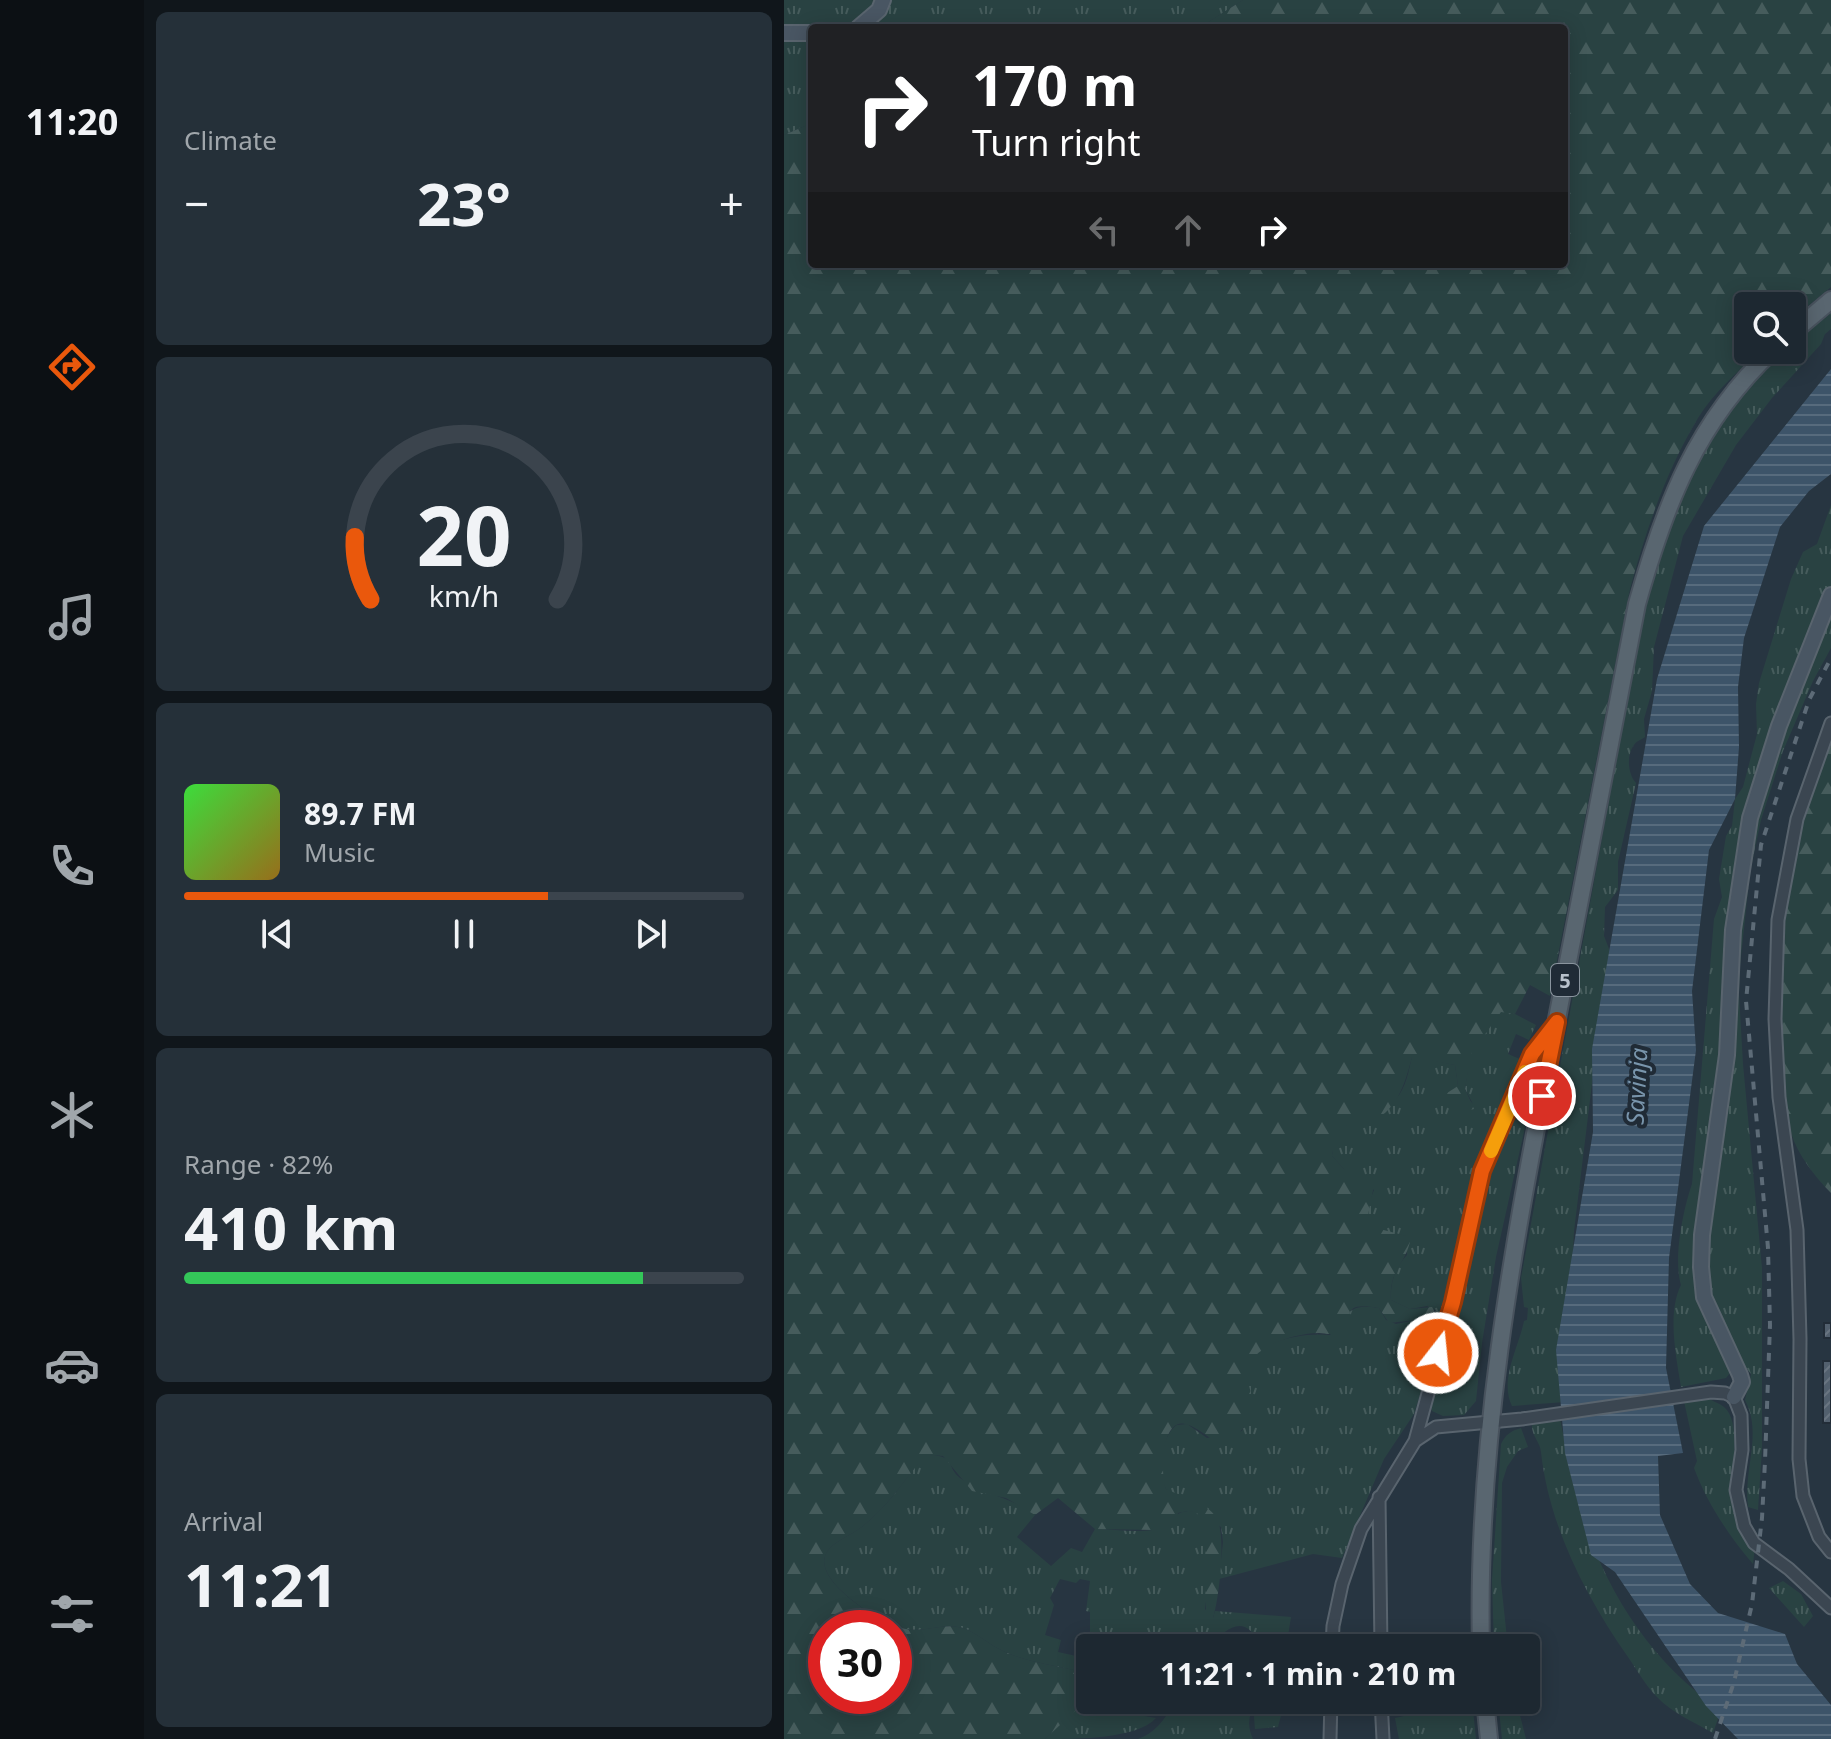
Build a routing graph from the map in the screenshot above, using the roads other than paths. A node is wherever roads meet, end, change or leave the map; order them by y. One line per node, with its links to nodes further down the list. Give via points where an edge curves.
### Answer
1 (883, 0): 2 (street)
2 (863, 24)
3 (784, 33): 4 (street)
4 (808, 33)
5 (1831, 300): 6 (main road)
6 (1806, 321)
7 (1758, 364): 10 (main road, 5, via 1703,436 1675,487 1654,544 1637,604)
8 (1831, 595): 11 (street, via 1779,726 1750,818 1733,930 1727,1055 1701,1267 1704,1297 1742,1382)
9 (1831, 723): 15 (street, via 1797,819 1778,920 1775,1019 1779,1097 1797,1230 1800,1471 1803,1496 1819,1537)
10 (1557, 1022): 12 (main road, 5, via 1512,1252); 13 (street, via 1532,1054 1482,1171)
11 (1734, 1397): 12 (street, via 1711,1392); 16 (street, via 1741,1415 1736,1490 1744,1526 1754,1543)
12 (1489, 1422): 13 (street, via 1436,1427); 19 (main road, 5, via 1480,1550)
13 (1415, 1441): 14 (street)
14 (1379, 1496): 17 (street, via 1342,1584); 18 (street)
15 (1831, 1552)
16 (1831, 1608)
17 (1333, 1634)
18 (1381, 1634)
19 (1481, 1634)
20 (1331, 1714): 23 (street)
21 (1382, 1714): 24 (street)
22 (1486, 1714): 25 (main road)
23 (1330, 1739)
24 (1383, 1739)
25 (1489, 1739)

